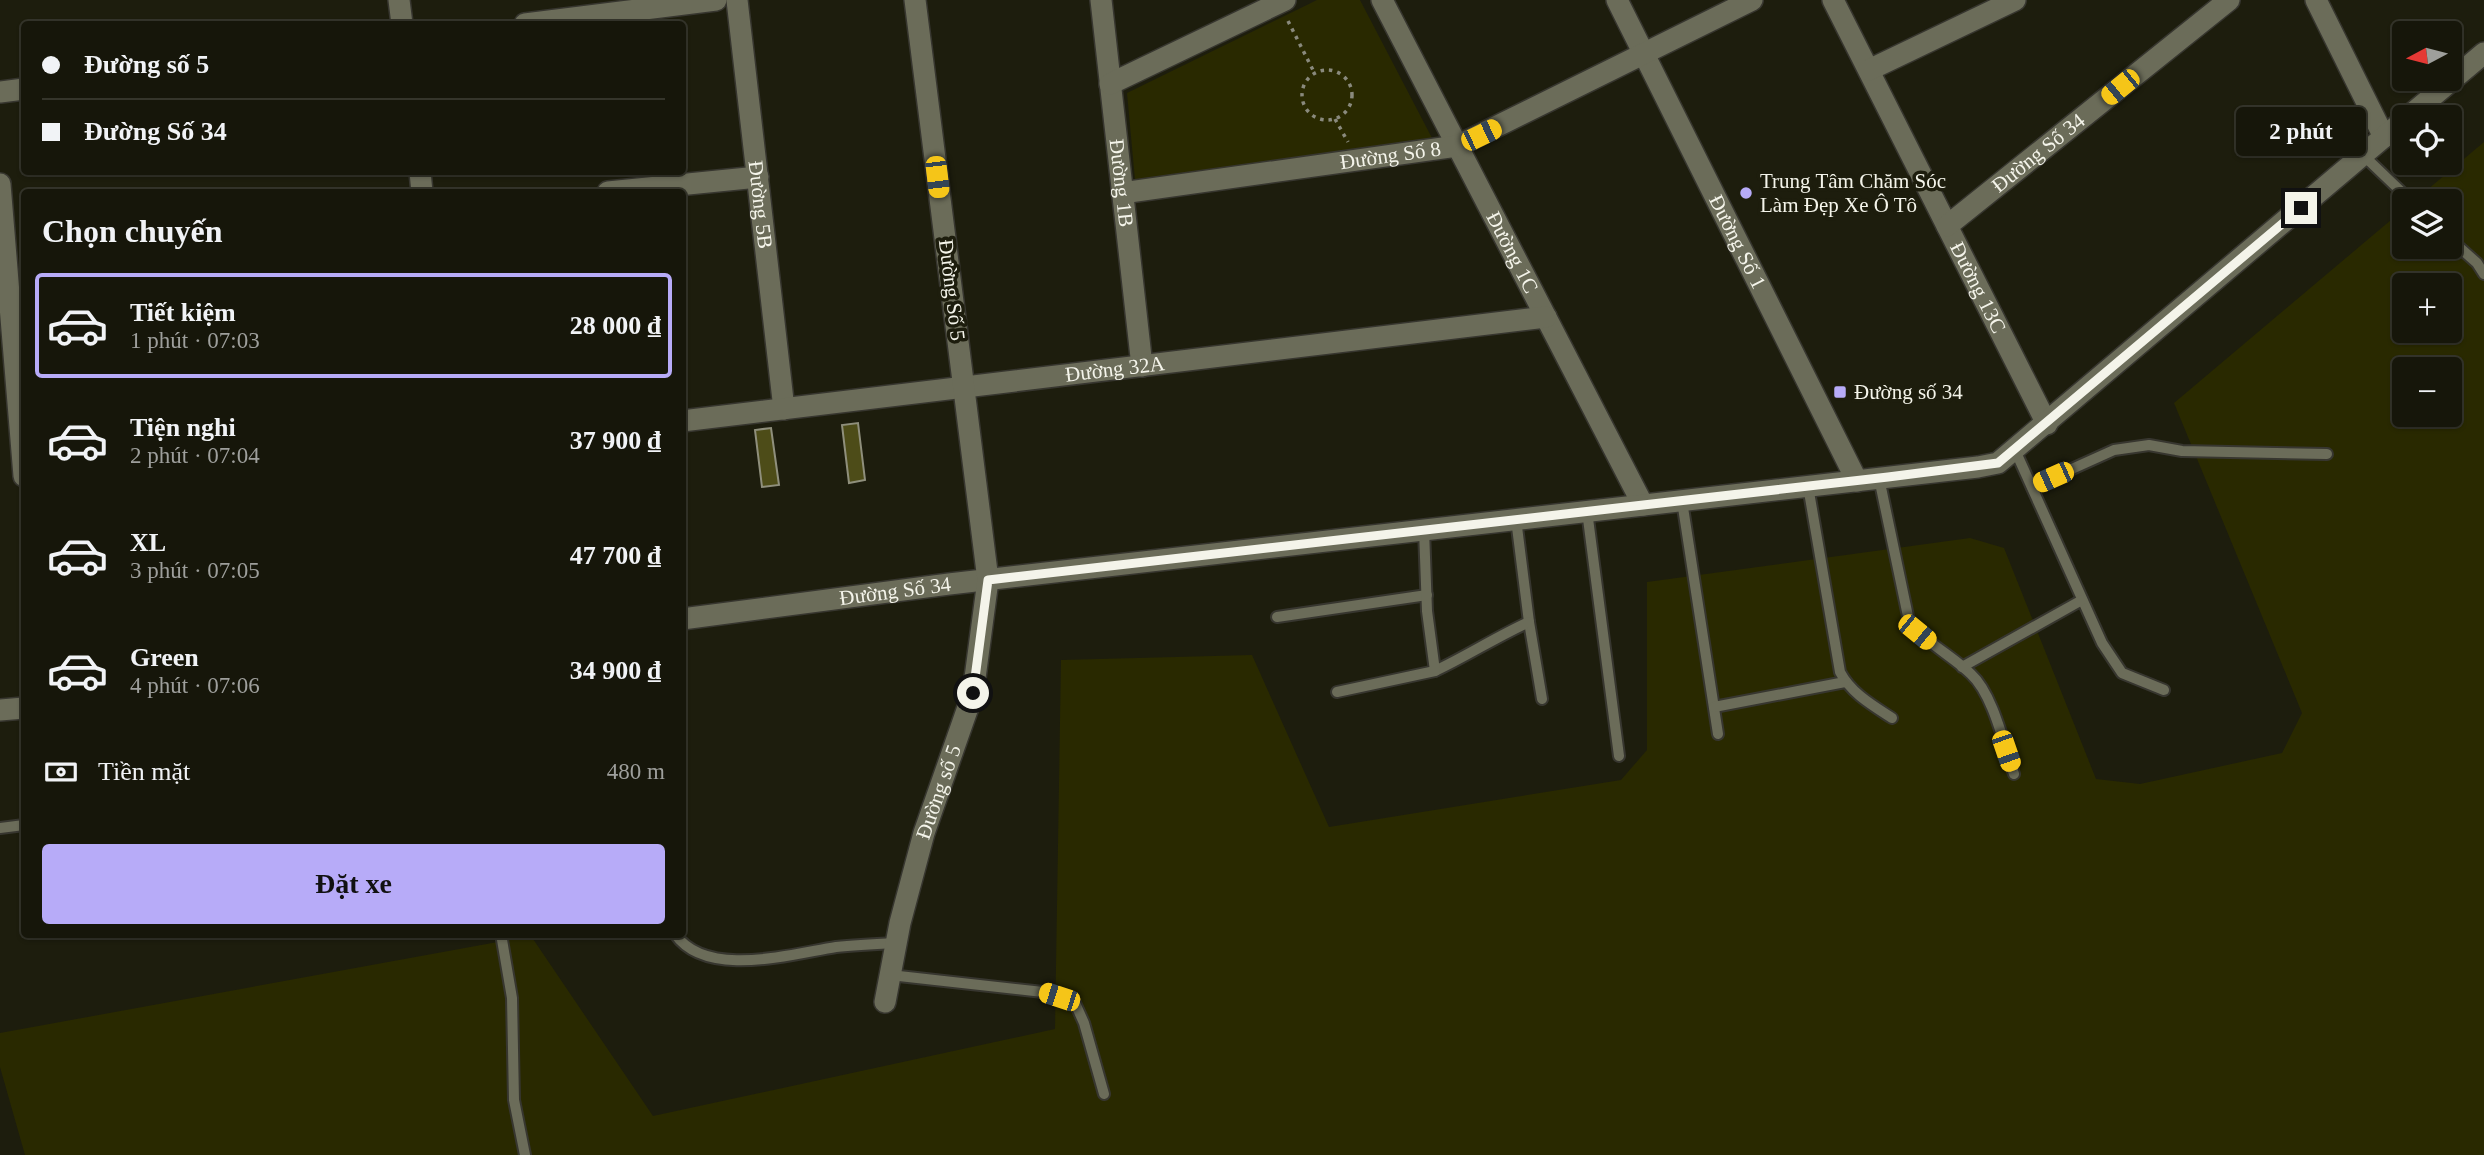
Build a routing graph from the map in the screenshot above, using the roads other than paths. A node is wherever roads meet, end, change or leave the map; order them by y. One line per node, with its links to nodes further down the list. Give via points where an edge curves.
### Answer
1 (399, 0): 15 (street)
2 (716, 0): 14 (street)
3 (737, 0): 28 (street, Đường 5B)
4 (915, 0): 39 (street, Đường Số 5)
5 (1101, 0): 20 (street, Đường 1B)
6 (1382, 0): 26 (street, Đường 1C)
7 (1618, 0): 18 (street, Đường Số 1)
8 (1752, 0): 18 (street, Đường Số 8)
9 (1833, 0): 19 (street, Đường 13C)
10 (2015, 0): 19 (street)
11 (2229, 0): 33 (street, Đường Số 34)
12 (2315, 0): 25 (street)
13 (1282, 2): 20 (street)
14 (574, 9): 16 (street)
15 (402, 21)
16 (535, 21)
17 (2484, 53): 23 (street, Đường Số 34)
18 (1645, 54): 26 (street, Đường Số 8); 47 (street, Đường Số 1)
19 (1869, 71): 33 (street, Đường 13C)
20 (1110, 84): 32 (street, Đường 1B)
21 (21, 89): 22 (street)
22 (0, 92)
23 (2423, 105)
24 (2392, 130): 25 (street, Đường Số 34)
25 (2384, 137): 27 (street, Đường Số 34)
26 (1457, 146): 32 (street, Đường Số 8); 37 (street, Đường 1C)
27 (2363, 155): 31 (lane); 43 (street, Đường Số 34)
28 (758, 177): 30 (street); 41 (street, Đường 5B)
29 (0, 184): 35 (street)
30 (638, 189)
31 (2398, 189)
32 (1122, 193): 38 (street, Đường 1B)
33 (1947, 226): 43 (street, Đường 13C)
34 (2462, 250): 36 (lane)
35 (16, 268): 40 (street)
36 (2484, 274)
37 (1546, 317): 38 (street, Đường 32A); 51 (street, Đường 1C)
38 (1142, 366): 39 (street, Đường 32A)
39 (964, 387): 41 (street, Đường 32A); 55 (street, Đường Số 5)
40 (21, 397)
41 (784, 409): 42 (street, Đường 32A)
42 (686, 421)
43 (2047, 424): 44 (street, Đường Số 34)
44 (2015, 450): 46 (street, Đường Số 34, via 1998,463); 49 (lane)
45 (2327, 454): 49 (lane, via 2182,451 2149,445 2114,450)
46 (1879, 478): 47 (street, Đường Số 34); 61 (lane, via 1909,621)
47 (1857, 481): 48 (street, Đường Số 34)
48 (1808, 486): 50 (street, Đường Số 34); 63 (lane)
49 (2032, 486): 57 (lane)
50 (1682, 501): 51 (street, Đường Số 34); 67 (lane)
51 (1643, 505): 52 (street, Đường Số 34)
52 (1587, 511): 53 (street, Đường Số 34); 72 (lane)
53 (1516, 519): 54 (street, Đường Số 34); 60 (lane)
54 (1424, 530): 55 (street, Đường Số 34); 56 (lane)
55 (988, 580): 59 (street, Đường Số 34); 78 (street, Đường số 5, via 973,693 924,833)
56 (1427, 595): 58 (lane); 62 (lane)
57 (2082, 600): 61 (lane); 64 (lane, via 2122,673)
58 (1277, 617)
59 (686, 618)
60 (1529, 622): 62 (lane); 66 (lane)
61 (1962, 667): 73 (lane, via 1982,685)
62 (1435, 671): 65 (lane)
63 (1845, 682): 67 (lane); 70 (lane)
64 (2164, 690)
65 (1337, 692)
66 (1542, 699)
67 (1714, 707): 71 (lane)
68 (21, 708): 69 (street)
69 (0, 710)
70 (1892, 718)
71 (1718, 734)
72 (1619, 756)
73 (2014, 774)
74 (21, 825): 75 (lane)
75 (0, 828)
76 (502, 938): 82 (lane, via 512,998 514,1100)
77 (678, 938): 78 (lane, via 708,958 750,961)
78 (896, 943): 79 (street, Đường số 5)
79 (890, 975): 80 (street, Đường số 5); 81 (lane, via 1043,992 1075,1003)
80 (885, 1002)
81 (1104, 1094)
82 (525, 1155)

